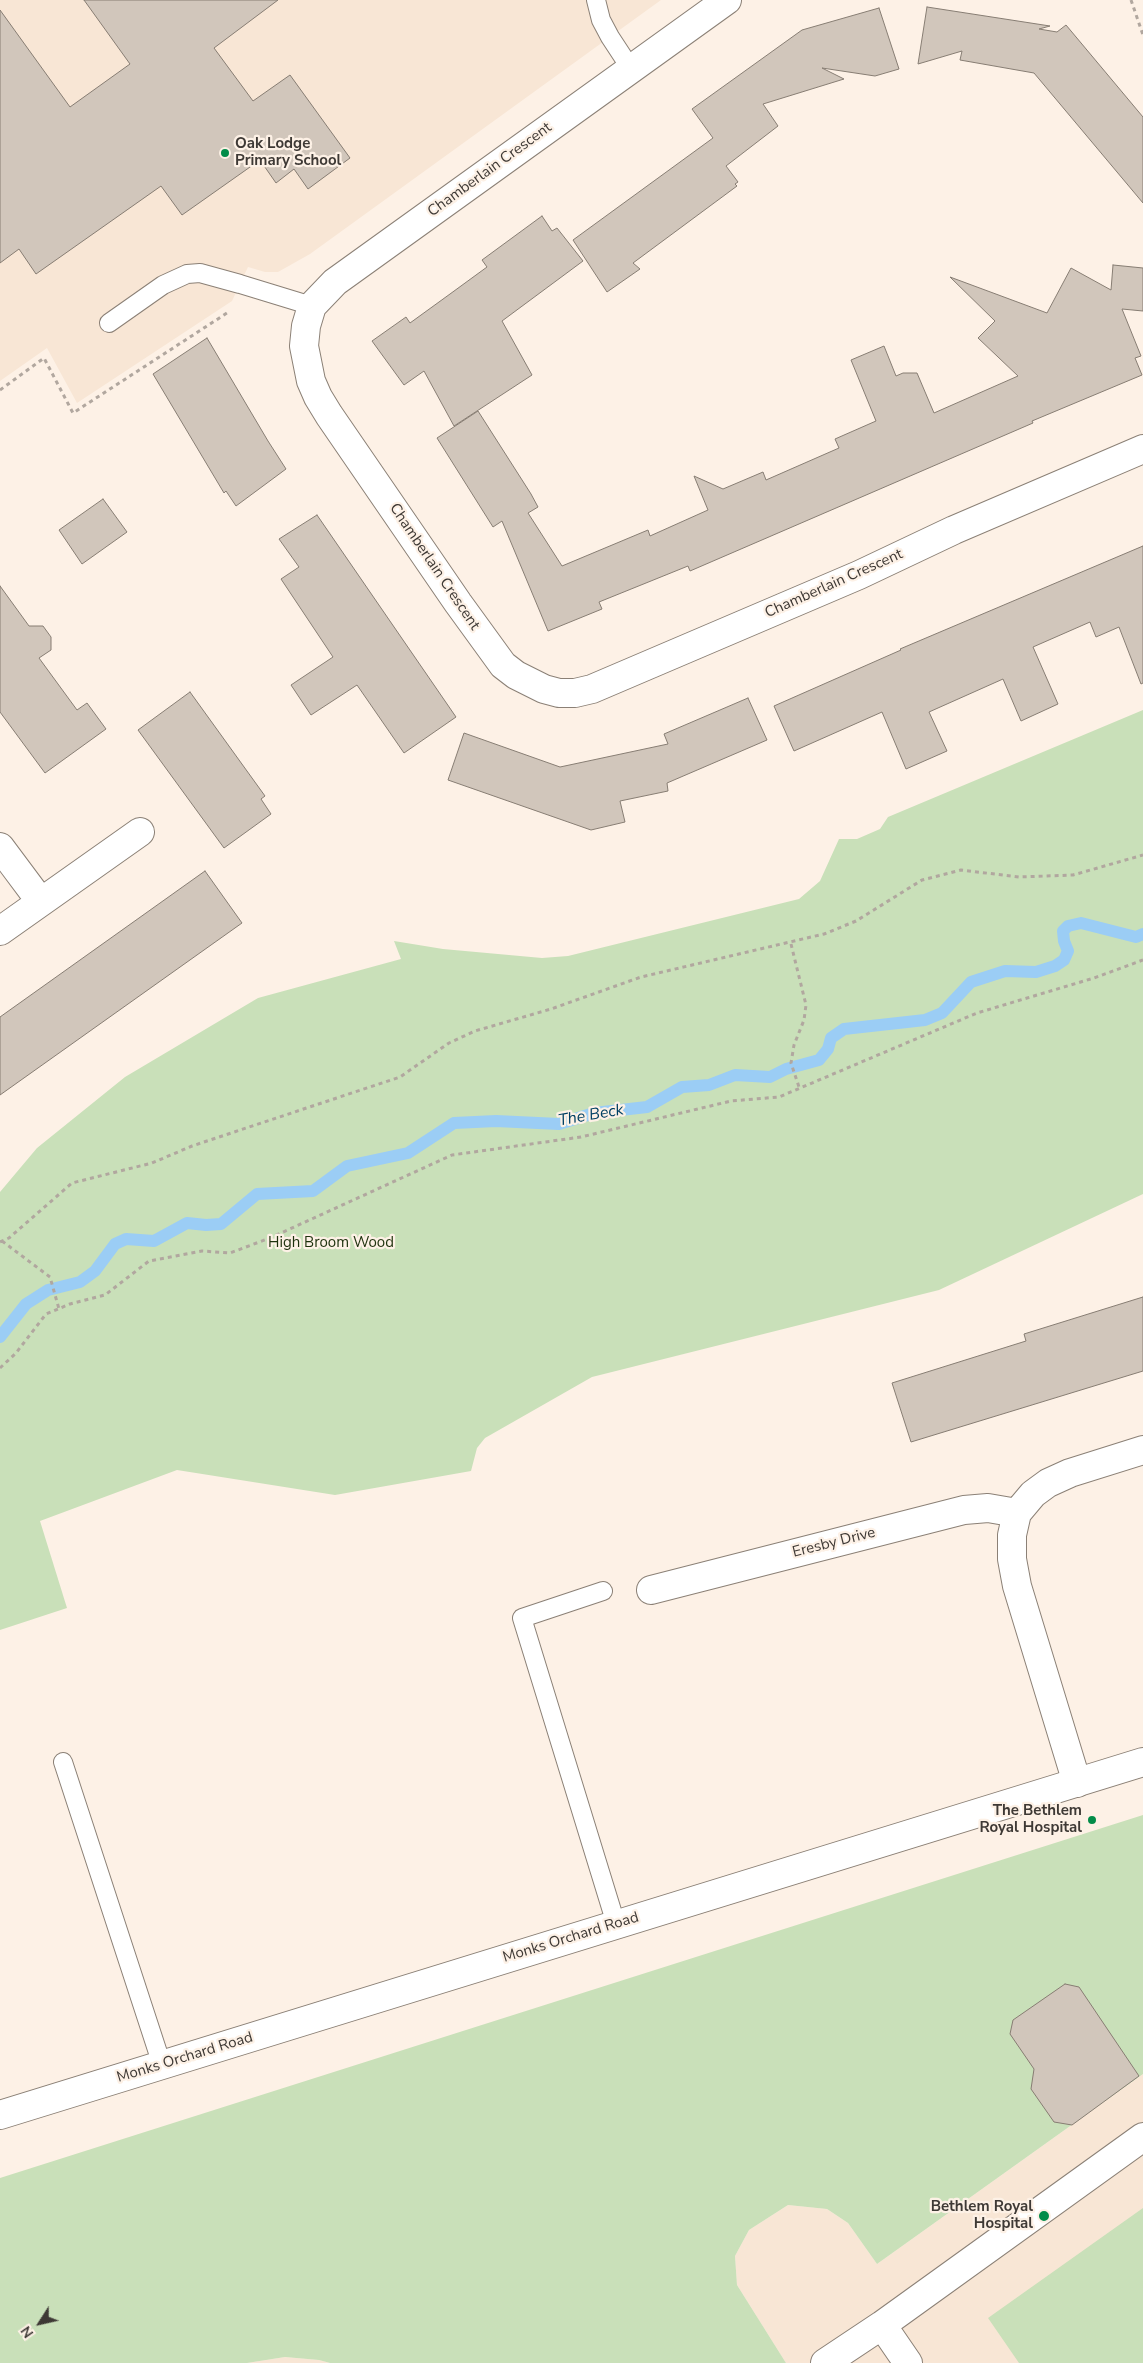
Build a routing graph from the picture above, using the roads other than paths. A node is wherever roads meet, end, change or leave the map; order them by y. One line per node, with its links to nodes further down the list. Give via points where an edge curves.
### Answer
1 (596, 0): 3 (lane, via 601,20)
2 (718, 3): 3 (street, Chamberlain Crescent)
3 (632, 68): 4 (street, Chamberlain Crescent, via 335,282)
4 (312, 306): 5 (lane, via 232,282 187,274 163,285); 6 (street, Chamberlain Crescent, via 306,326 306,363 311,381 329,415 504,665 530,683 559,693 575,693 616,679)
5 (109, 323)
6 (1143, 449)
7 (140, 832): 9 (street)
8 (0, 847): 9 (street)
9 (41, 902): 10 (street)
10 (0, 931)
11 (1143, 1450): 12 (street, via 1048,1483 1033,1494)
12 (1017, 1513): 13 (street, Eresby Drive, via 988,1508 964,1510); 17 (street, via 1012,1535 1017,1586)
13 (651, 1590)
14 (603, 1591): 18 (lane, via 522,1618)
15 (64, 1762): 19 (lane)
16 (1143, 1762): 17 (street, Monks Orchard Road)
17 (1077, 1783): 18 (street, Monks Orchard Road)
18 (616, 1924): 19 (street, Monks Orchard Road)
19 (162, 2065): 20 (street, Monks Orchard Road)
20 (0, 2114)
21 (1143, 2137): 22 (street)
22 (882, 2325): 23 (street); 24 (street)
23 (825, 2363)
24 (908, 2363)

